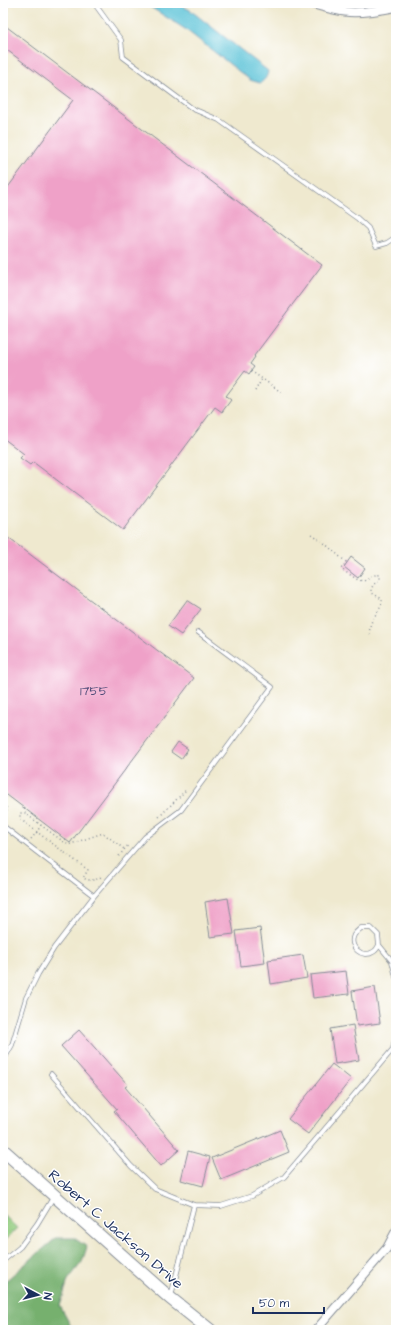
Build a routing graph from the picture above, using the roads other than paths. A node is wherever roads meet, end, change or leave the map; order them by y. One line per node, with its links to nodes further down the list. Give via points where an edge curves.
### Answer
1 (94, 3): 4 (lane, via 121,40 123,57 193,109 219,120 357,218 368,228 376,246)
2 (309, 3): 3 (street, via 350,12)
3 (396, 7)
4 (396, 238)
5 (198, 632): 7 (lane, via 272,687 181,810 145,836)
6 (3, 826): 7 (lane)
7 (94, 896): 11 (lane, via 54,948 38,974 26,998 12,1045)
8 (379, 945): 8 (lane, via 378,935 371,928 361,928 354,935 353,944 357,952 365,955 374,952); 9 (lane, via 392,961)
9 (396, 977)
10 (396, 1035): 15 (lane, via 393,1049 284,1177 252,1196 220,1206)
11 (3, 1061)
12 (51, 1074): 15 (lane, via 131,1166 155,1188)
13 (3, 1150): 14 (main road, Robert C Jackson Drive)
14 (54, 1196): 17 (lane, via 20,1247); 18 (main road, Robert C Jackson Drive)
15 (194, 1205): 18 (lane)
16 (396, 1231): 20 (street, via 387,1248)
17 (3, 1261)
18 (170, 1298): 19 (main road, Robert C Jackson Drive)
19 (210, 1330)
20 (316, 1330)

